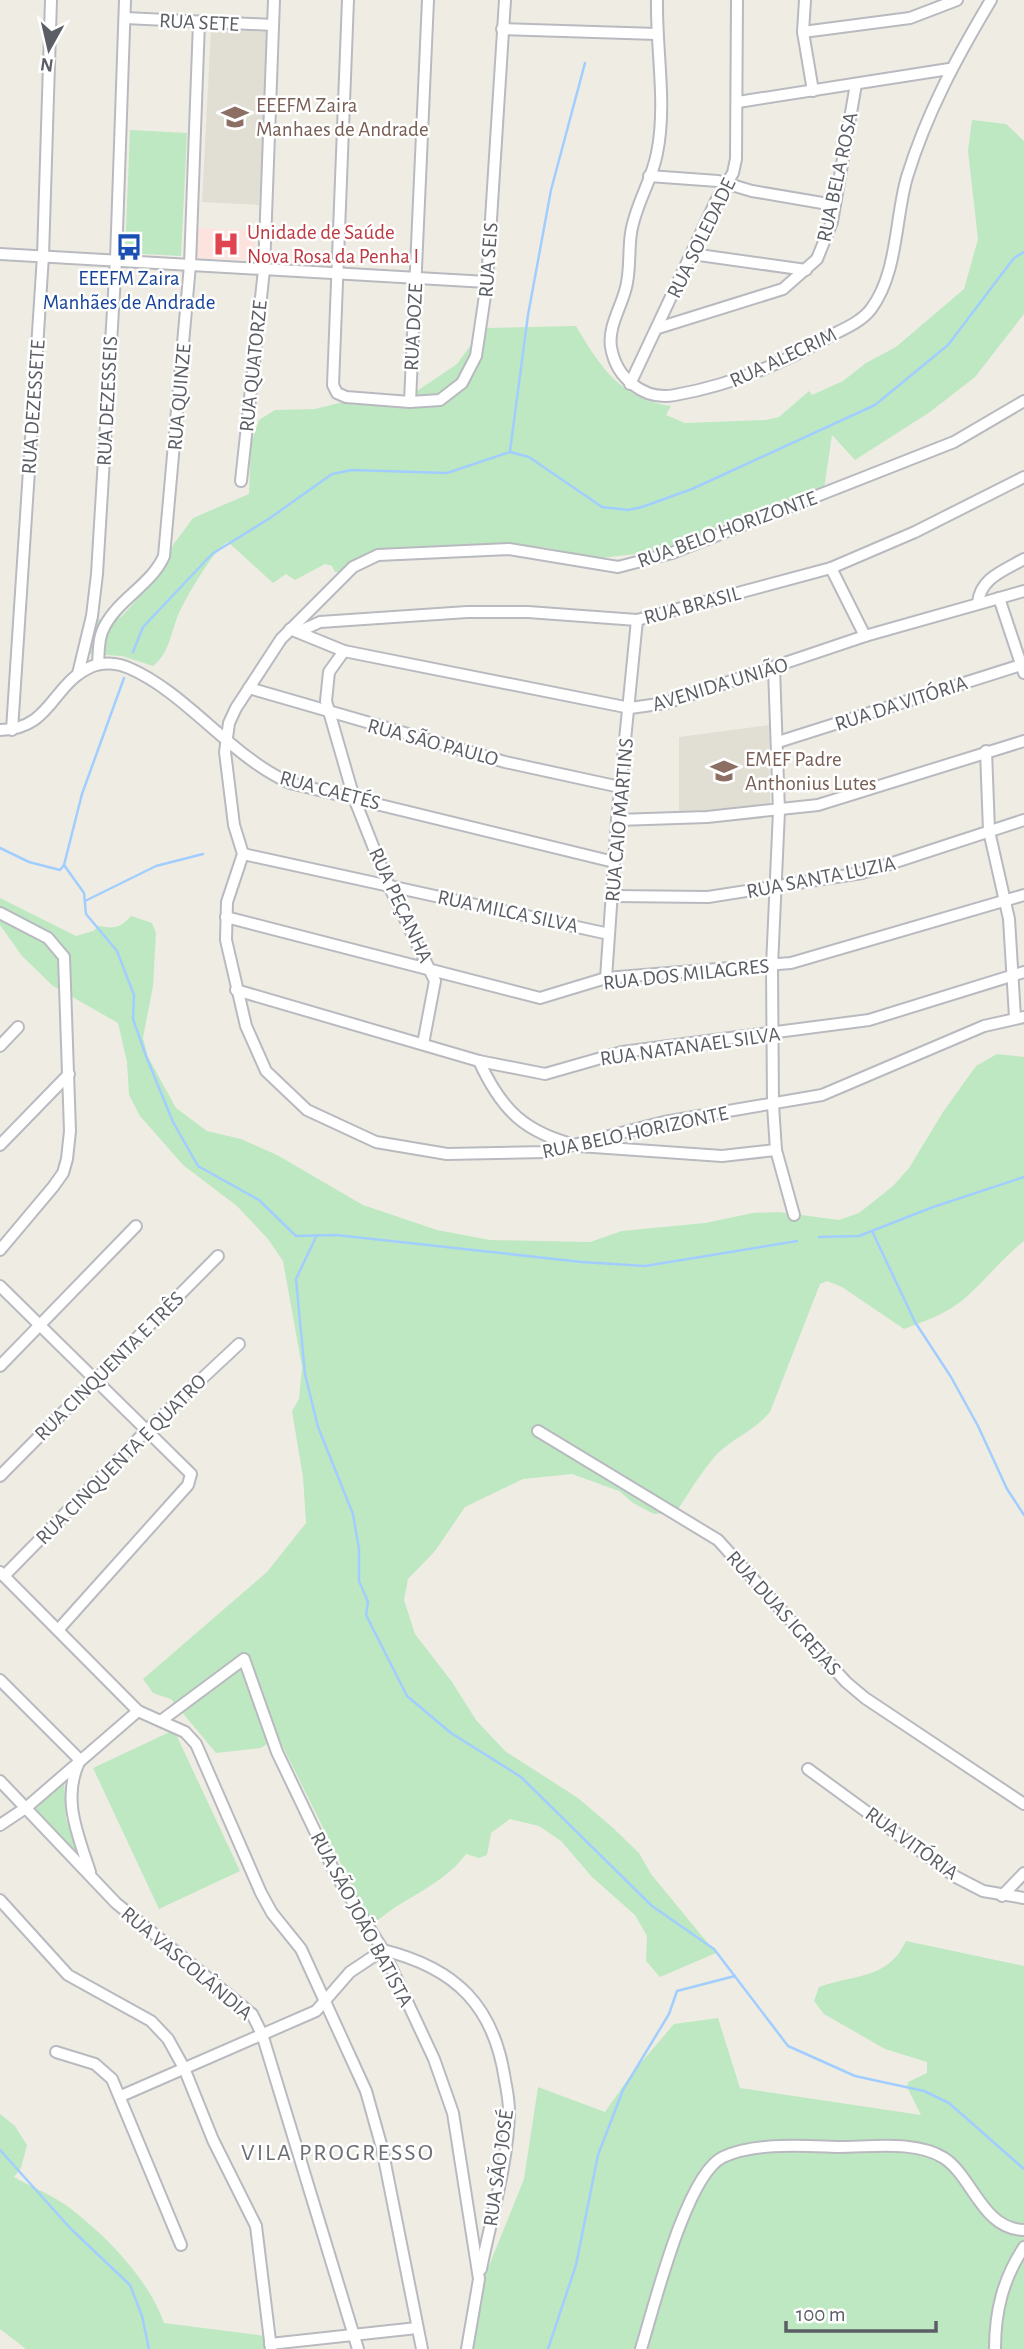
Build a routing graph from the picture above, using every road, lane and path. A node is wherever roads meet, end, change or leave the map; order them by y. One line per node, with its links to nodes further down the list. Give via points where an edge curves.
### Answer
1 (51, 0): 27 (street, RUA DEZESSETE)
2 (125, 0): 12 (street, RUA DEZESSEIS)
3 (274, 0): 14 (street, RUA QUATORZE)
4 (348, 0): 32 (street)
5 (428, 0): 33 (street, RUA DOZE)
6 (505, 0): 15 (street, RUA SEIS)
7 (657, 0): 17 (street)
8 (737, 0): 21 (street, RUA SOLEDADE)
9 (805, 0): 16 (street)
10 (957, 0): 16 (street, via 910,18)
11 (991, 0): 18 (street, RUA ALECRIM)
12 (125, 18): 13 (street, RUA SETE); 28 (street, RUA DEZESSEIS)
13 (199, 22): 14 (street, RUA SETE); 29 (street, RUA QUINZE)
14 (273, 25): 30 (street, RUA QUATORZE)
15 (502, 29): 17 (street); 34 (street, RUA SEIS)
16 (803, 32): 20 (street)
17 (657, 34): 22 (street, via 660,122)
18 (949, 69): 19 (street); 36 (street, RUA ALECRIM, via 907,178 885,281 870,311 817,344 727,384 664,397)
19 (856, 84): 20 (street); 24 (street, RUA BELA ROSA)
20 (813, 91): 21 (street)
21 (738, 102): 23 (street, RUA SOLEDADE, via 736,159)
22 (649, 176): 23 (street); 36 (street, via 631,232 626,289 610,339 616,363)
23 (725, 185): 24 (street); 26 (street, RUA SOLEDADE)
24 (834, 205): 31 (street, RUA BELA ROSA, via 825,243)
25 (0, 254): 27 (street)
26 (692, 254): 31 (street); 35 (street, RUA SOLEDADE)
27 (43, 256): 28 (street); 57 (street, RUA DEZESSETE)
28 (116, 260): 29 (street); 53 (street, RUA DEZESSEIS, via 95,596)
29 (190, 265): 30 (street); 50 (street, RUA QUINZE, via 164,555 152,577 108,621)
30 (264, 270): 32 (street); 40 (street, RUA QUATORZE)
31 (806, 270): 35 (street, RUA BELA ROSA, via 783,289)
32 (338, 273): 33 (street); 38 (street, RUA SEIS, via 337,393)
33 (415, 276): 34 (street); 38 (street, RUA DOZE)
34 (487, 282): 38 (street, RUA SEIS, via 478,348 462,383 440,400)
35 (658, 328): 36 (street, RUA SOLEDADE)
36 (630, 384)
37 (1024, 401): 47 (street, RUA BELO HORIZONTE, via 954,442 636,565 603,567 509,549 378,555 353,567)
38 (410, 402)
39 (1024, 477): 42 (street, RUA BRASIL)
40 (241, 481)
41 (1024, 559): 45 (street, via 990,578)
42 (831, 568): 46 (street, RUA BRASIL); 48 (street)
43 (1024, 591): 44 (street, AVENIDA UNIÃO)
44 (999, 598): 45 (street, AVENIDA UNIÃO); 51 (street)
45 (978, 603): 48 (street, AVENIDA UNIÃO)
46 (637, 620): 47 (street, RUA BRASIL, via 467,612 330,621); 55 (street, RUA CAIO MARTINS)
47 (294, 631): 49 (street, AVENIDA UNIÃO); 54 (street, RUA BELO HORIZONTE, via 270,653)
48 (865, 636): 52 (street, AVENIDA UNIÃO)
49 (344, 651): 55 (street, AVENIDA UNIÃO); 56 (street, RUA PEÇANHA, via 326,683)
50 (98, 664): 53 (street); 58 (street, RUA CAETÉS, via 120,665 136,672)
51 (1023, 667): 60 (street, RUA DA VITÓRIA)
52 (774, 668): 55 (street, AVENIDA UNIÃO, via 666,703); 60 (street)
53 (78, 674): 57 (street, via 31,724)
54 (249, 688): 56 (street, RUA SÃO PAULO); 58 (street, RUA BELO HORIZONTE)
55 (630, 708): 62 (street, RUA CAIO MARTINS)
56 (328, 713): 62 (street, RUA SÃO PAULO, via 505,762); 63 (street, RUA PEÇANHA)
57 (6, 730)
58 (226, 738): 63 (street, RUA CAETÉS, via 275,777); 68 (street, RUA BELO HORIZONTE, via 234,825)
59 (1024, 741): 61 (street)
60 (778, 742): 64 (street)
61 (986, 751): 64 (street, via 834,801); 67 (street)
62 (620, 787): 65 (street, RUA CAIO MARTINS)
63 (354, 798): 69 (street, RUA CAETÉS); 70 (street, RUA PEÇANHA)
64 (779, 811): 65 (street); 71 (street)
65 (617, 820): 69 (street, RUA CAIO MARTINS)
66 (1024, 820): 67 (street, RUA SANTA LUZIA)
67 (989, 831): 71 (street, RUA SANTA LUZIA, via 887,867); 74 (street)
68 (243, 854): 70 (street, RUA MILCA SILVA); 76 (street, RUA BELO HORIZONTE)
69 (614, 862): 73 (street, RUA CAIO MARTINS)
70 (388, 884): 77 (street, RUA MILCA SILVA); 79 (street, RUA PEÇANHA)
71 (777, 889): 73 (street, RUA SANTA LUZIA, via 686,898); 78 (street)
72 (1024, 895): 74 (street, RUA DOS MILAGRES)
73 (612, 896): 77 (street, RUA CAIO MARTINS)
74 (1006, 900): 78 (street, RUA DOS MILAGRES); 80 (street)
75 (0, 914): 89 (street, via 48,938 64,957)
76 (226, 917): 79 (street, RUA DOS MILAGRES); 82 (street, RUA BELO HORIZONTE)
77 (609, 934): 81 (street, RUA CAIO MARTINS)
78 (772, 966): 81 (street, RUA DOS MILAGRES); 85 (street)
79 (433, 972): 81 (street, RUA DOS MILAGRES, via 540,998); 86 (street, RUA PEÇANHA, via 435,989)
80 (1018, 974): 83 (street); 85 (street, RUA NATANAEL SILVA, via 869,1020)
81 (606, 978)
82 (236, 990): 86 (street, RUA NATANAEL SILVA); 92 (street, RUA BELO HORIZONTE, via 254,1051 266,1071 307,1110 350,1132 400,1149 447,1154 546,1152)
83 (1020, 1017): 90 (street, RUA BELO HORIZONTE, via 984,1026 842,1087)
84 (19, 1027): 87 (street)
85 (771, 1034): 88 (street, RUA NATANAEL SILVA, via 622,1052 545,1074); 90 (street)
86 (423, 1044): 88 (street, RUA NATANAEL SILVA)
87 (0, 1046)
88 (479, 1061): 92 (street, via 503,1104 527,1127)
89 (69, 1074): 91 (street); 96 (street, via 69,1146 63,1173)
90 (773, 1105): 92 (street, RUA BELO HORIZONTE, via 664,1122); 93 (street)
91 (0, 1145)
92 (579, 1146): 93 (street, via 722,1156)
93 (776, 1150): 94 (street)
94 (794, 1215)
95 (136, 1226): 99 (street)
96 (0, 1250)
97 (218, 1256): 102 (street, RUA CINQUENTA E TRÊS)
98 (0, 1286): 99 (street)
99 (40, 1325): 101 (street); 102 (street)
100 (239, 1343): 103 (street, RUA CINQUENTA E QUATRO)
101 (0, 1366)
102 (95, 1379): 103 (street); 105 (street, RUA CINQUENTA E TRÊS)
103 (146, 1430): 106 (street, RUA CINQUENTA E QUATRO); 107 (street, via 191,1478)
104 (538, 1431): 114 (street, RUA DUAS IGREJAS, via 718,1540 864,1698)
105 (0, 1476)
106 (2, 1574): 107 (street)
107 (58, 1630): 109 (street)
108 (0, 1681): 111 (street)
109 (138, 1710): 110 (street); 111 (street)
110 (162, 1720): 122 (street, RUA SÃO JOÃO BATISTA, via 244,1659 277,1752 325,1853); 123 (street, via 185,1732 201,1752 261,1894 301,1949)
111 (79, 1760): 115 (street); 118 (street, via 70,1797)
112 (808, 1769): 119 (street, RUA VITÓRIA, via 956,1877)
113 (0, 1781): 115 (street, RUA VASCOLÂNDIA)
114 (1024, 1804)
115 (27, 1807): 116 (street); 118 (street, RUA VASCOLÂNDIA)
116 (0, 1825)
117 (1024, 1872): 119 (street)
118 (92, 1878): 124 (street, RUA VASCOLÂNDIA, via 243,2005)
119 (1002, 1896): 120 (street, RUA VITÓRIA)
120 (1024, 1898)
121 (0, 1900): 126 (street, via 68,1975 151,2021 168,2039)
122 (383, 1950): 123 (street, via 349,1972); 131 (street, RUA SÃO JOÃO BATISTA, via 434,2059 453,2113); 131 (street, RUA SÃO JOSÉ, via 415,1960 465,1990 487,2019 502,2059 509,2111)
123 (326, 2002): 124 (street, via 316,2011); 132 (street, via 356,2063 377,2127)
124 (262, 2034): 126 (street); 133 (street, RUA VASCOLÂNDIA)
125 (56, 2052): 127 (street, via 95,2064 112,2079)
126 (184, 2068): 127 (street); 134 (street, via 261,2243)
127 (121, 2096): 129 (street)
128 (1024, 2230): 138 (street, via 995,2219 956,2167 936,2154 887,2147 736,2153 707,2168 693,2195)
129 (181, 2245)
130 (1024, 2247): 139 (street, via 1011,2268 998,2307)
131 (479, 2279): 137 (street, RUA SÃO JOÃO BATISTA)
132 (417, 2328): 133 (street); 136 (street)
133 (355, 2336): 134 (street); 135 (street, RUA VASCOLÂNDIA)
134 (270, 2346)
135 (358, 2349)
136 (422, 2349)
137 (467, 2349)
138 (641, 2349)
139 (995, 2349)

